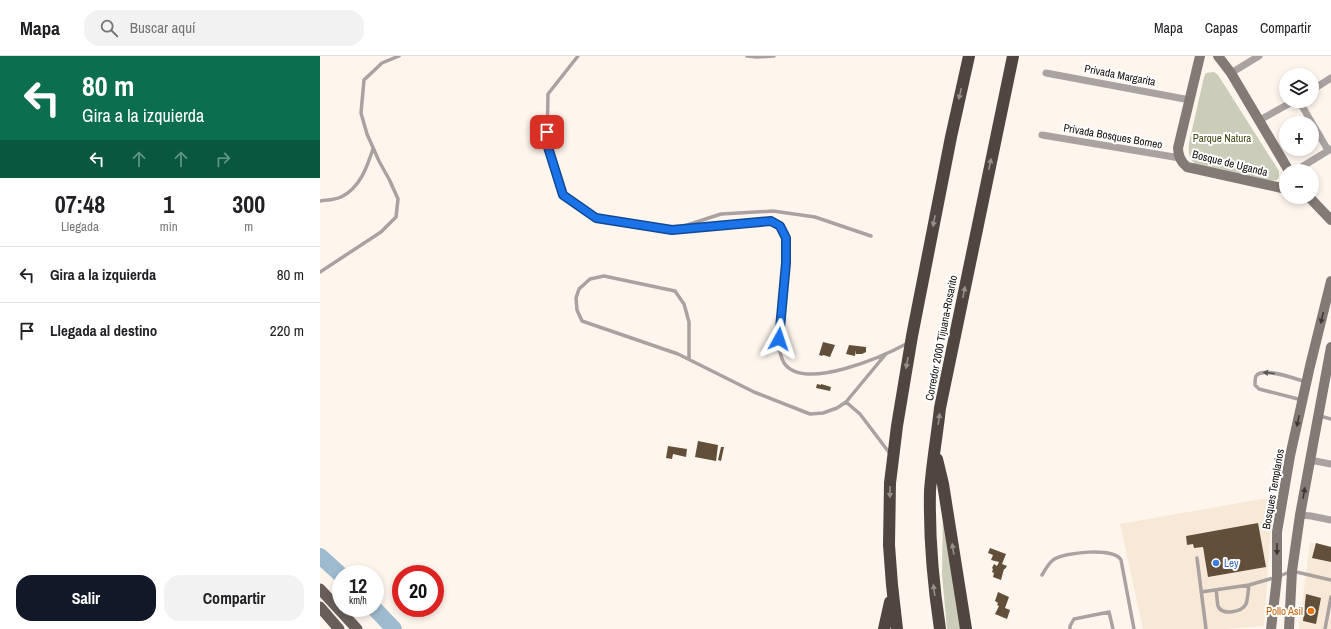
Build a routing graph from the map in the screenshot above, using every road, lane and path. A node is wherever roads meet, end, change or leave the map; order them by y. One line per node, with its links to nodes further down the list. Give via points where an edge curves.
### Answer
1 (399, 56): 19 (lane, via 382,63 364,80 361,113)
2 (578, 56): 28 (lane, via 548,94 547,144 563,195 596,218)
3 (747, 56): 4 (lane)
4 (774, 56)
5 (969, 56): 32 (highway, one-way to 32)
6 (1013, 56): 45 (highway, Corredor 2000 Tijuana-Rosarito, one-way to 6, via 942,400)
7 (1200, 56): 14 (main road, Bosque de Uganda)
8 (1218, 56): 11 (main road)
9 (1259, 56): 11 (street)
10 (1046, 73): 14 (street, Privada Margarita)
11 (1230, 73): 17 (main road)
12 (1331, 78): 13 (street)
13 (1319, 86)
14 (1190, 100): 21 (main road, Bosque de Uganda, via 1178,148)
15 (1281, 108): 17 (street)
16 (1304, 108): 20 (street)
17 (1258, 120): 22 (main road)
18 (1042, 135): 21 (street, Privada Bosques Borneo)
19 (374, 149): 25 (lane, via 356,187 341,197); 30 (lane, via 398,199 396,217 381,232)
20 (1330, 149): 23 (street)
21 (1180, 158): 24 (main road, Bosque de Uganda, via 1187,167)
22 (1285, 164)
23 (1305, 164)
24 (1279, 187)
25 (320, 201)
26 (1317, 204): 27 (main road)
27 (1329, 215)
28 (672, 230): 29 (lane, via 721,214 773,211 815,217); 34 (lane, via 771,221 780,226 786,238 786,263 780,349 784,363 795,371 814,374 843,370)
29 (871, 236)
30 (320, 272)
31 (1331, 280): 35 (main road, Bosques Templarios, one-way to 35)
32 (911, 342): 34 (lane); 46 (highway, one-way to 46)
33 (1331, 347): 37 (main road)
34 (885, 355): 42 (lane)
35 (1313, 355): 37 (main road); 38 (main road, Bosques Templarios)
36 (688, 359): 36 (lane, via 582,320 577,310 576,298 580,289 590,279 604,276 675,291 684,304 689,322); 42 (lane, via 754,392 810,414 837,408)
37 (1330, 359): 39 (main road)
38 (1310, 366): 39 (main road); 40 (main road, Bosques Templarios)
39 (1329, 370): 43 (main road)
40 (1307, 382): 41 (main road, Bosques Templarios); 41 (lane, one-way to 41, via 1267,371 1256,376 1255,385 1259,389)
41 (1302, 401): 54 (main road, Bosques Templarios, one-way to 54, via 1277,532)
42 (846, 402): 46 (lane, via 860,414)
43 (1319, 416): 44 (lane); 47 (main road)
44 (1331, 419)
45 (935, 448): 67 (highway, Corredor 2000 Tijuana-Rosarito, one-way to 45, via 931,551 930,489); 68 (highway, one-way to 45)
46 (893, 457): 56 (highway, one-way to 56, via 889,537)
47 (1310, 460): 48 (street); 49 (main road, one-way to 47)
48 (1331, 464)
49 (1300, 515): 50 (street); 52 (main road)
50 (1331, 520)
51 (1197, 558): 60 (lane)
52 (1292, 570): 54 (lane); 55 (lane); 74 (main road)
53 (1042, 575): 71 (lane, via 1053,560 1061,556 1093,552 1119,557)
54 (1277, 577): 57 (lane); 73 (main road, Bosques Templarios)
55 (1331, 580)
56 (892, 585): 65 (highway); 66 (highway)
57 (1249, 585): 59 (lane); 59 (lane, via 1246,605 1241,610 1221,610)
58 (320, 589): 64 (main road)
59 (1216, 590): 60 (lane)
60 (1201, 592): 72 (lane)
61 (1331, 597): 75 (lane)
62 (320, 607): 63 (main road)
63 (339, 629)
64 (357, 629)
65 (884, 629)
66 (897, 629)
67 (940, 629)
68 (966, 629)
69 (1070, 629): 70 (lane, via 1074,619 1109,612)
70 (1113, 629)
71 (1134, 629)
72 (1206, 629)
73 (1271, 629)
74 (1288, 629)
75 (1325, 629)

